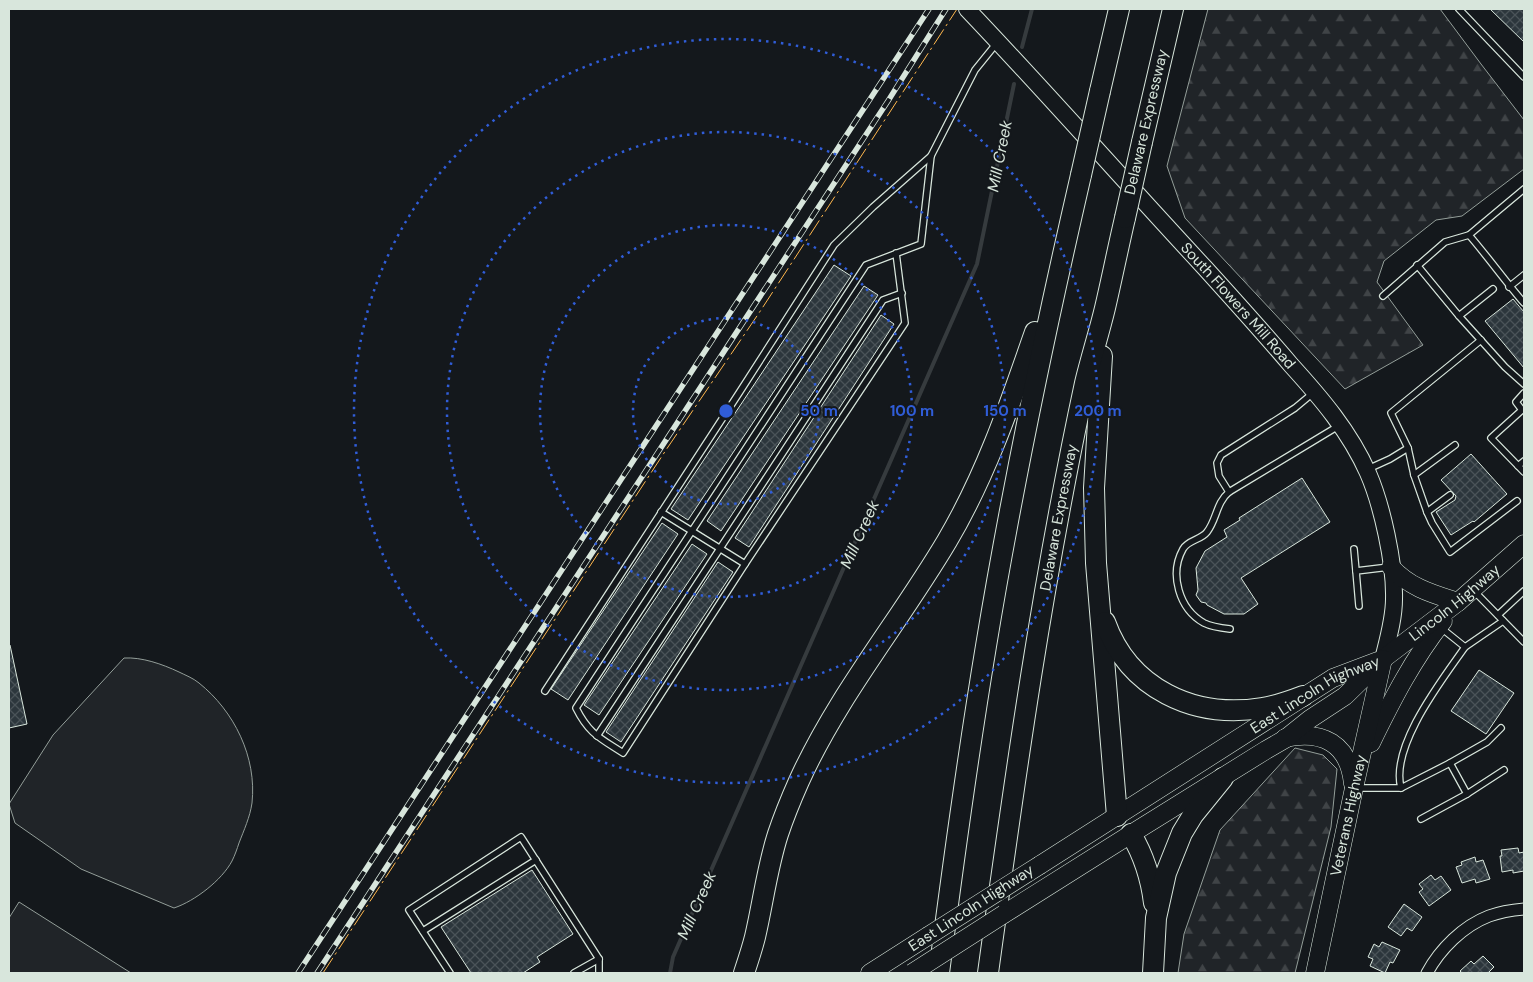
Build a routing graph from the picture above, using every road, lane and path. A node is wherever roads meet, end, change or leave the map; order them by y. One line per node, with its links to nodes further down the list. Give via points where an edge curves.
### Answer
1 (967, 9): 5 (main road, South Flowers Mill Road)
2 (1119, 9): 10 (highway, bridge)
3 (1172, 9): 19 (highway, Delaware Expressway, bridge)
4 (1460, 9): 6 (lane)
5 (997, 42): 7 (lane, via 975,70); 23 (main road, South Flowers Mill Road)
6 (1524, 77)
7 (931, 156): 11 (lane, via 921,244); 36 (lane, via 834,245)
8 (1524, 189): 9 (lane)
9 (1469, 235): 12 (lane, via 1445,242); 14 (lane)
10 (1064, 248): 76 (highway, via 1007,412 979,480 942,548 848,690 799,780 778,835); 85 (highway, via 986,646)
11 (896, 253): 16 (lane); 38 (lane, via 866,265)
12 (1417, 265): 17 (lane); 20 (lane)
13 (1524, 275): 14 (lane)
14 (1510, 287): 18 (lane)
15 (1493, 289): 20 (lane)
16 (902, 293): 40 (lane, via 883,300); 42 (lane, via 905,322)
17 (1383, 296)
18 (1524, 303)
19 (1105, 308): 48 (highway, via 1094,488); 86 (highway, Delaware Expressway, via 1086,381 1045,597)
20 (1459, 316): 21 (lane)
21 (1482, 340): 22 (lane); 27 (lane, via 1391,413)
22 (1524, 384)
23 (1314, 391): 25 (main road, South Flowers Mill Road); 33 (lane, via 1295,408 1222,455 1216,463 1219,476)
24 (1524, 393): 29 (lane, via 1516,402 1522,410 1491,438)
25 (1341, 424): 30 (main road, South Flowers Mill Road); 33 (lane)
26 (1455, 445): 32 (lane)
27 (1408, 448): 30 (lane); 32 (lane)
28 (1524, 461): 29 (lane)
29 (1518, 466): 31 (lane)
30 (1366, 470): 43 (main road, South Flowers Mill Road, via 1382,515)
31 (1524, 472)
32 (1414, 475): 37 (lane)
33 (1229, 492): 53 (lane, via 1223,497 1207,533 1183,548 1176,570 1178,592 1188,610 1205,624)
34 (1450, 494): 37 (lane)
35 (1517, 501): 37 (lane, via 1450,552)
36 (661, 512): 38 (lane); 57 (lane)
37 (1427, 512)
38 (692, 532): 40 (lane); 60 (lane, via 576,708)
39 (1524, 544): 45 (main road, Lincoln Highway)
40 (719, 549): 42 (lane); 60 (lane)
41 (1354, 549): 44 (lane)
42 (745, 564): 60 (lane, via 623,753)
43 (1391, 567): 44 (lane); 47 (main road, via 1401,578 1424,591); 56 (main road, South Flowers Mill Road, via 1393,614)
44 (1356, 571): 49 (lane)
45 (1473, 590): 47 (main road, Lincoln Highway); 50 (lane)
46 (1524, 591): 50 (lane)
47 (1458, 602): 52 (main road); 56 (main road, Lincoln Highway)
48 (1099, 604): 58 (highway, via 1114,642 1131,668 1173,698 1227,710 1263,708); 69 (highway)
49 (1359, 606)
50 (1498, 615): 51 (lane)
51 (1503, 621): 54 (lane); 55 (lane)
52 (1439, 626): 55 (lane); 63 (main road, via 1402,682)
53 (1230, 629)
54 (1524, 642)
55 (1465, 647): 67 (lane, via 1425,706 1406,743 1398,778)
56 (1383, 659): 58 (main road, East Lincoln Highway, via 1333,678); 61 (main road, East Lincoln Highway, via 1345,696); 63 (main road, Veterans Highway)
57 (545, 691)
58 (1303, 696): 69 (main road, East Lincoln Highway)
59 (1501, 728): 62 (lane, via 1487,742)
60 (597, 736)
61 (1285, 739): 65 (main road, East Lincoln Highway); 66 (main road, via 1318,736 1328,740 1346,759)
62 (1450, 763): 67 (lane); 68 (lane)
63 (1359, 765): 66 (main road, Veterans Highway)
64 (1504, 770): 68 (lane)
65 (1223, 778): 71 (main road, East Lincoln Highway); 74 (highway, via 1182,833 1166,873)
66 (1354, 788): 67 (lane); 88 (main road, Veterans Highway)
67 (1401, 788)
68 (1467, 794): 70 (lane)
69 (1117, 816): 71 (main road); 83 (main road, East Lincoln Highway, bridge)
70 (1421, 819)
71 (1131, 834): 74 (highway, via 1150,876); 84 (main road, East Lincoln Highway, bridge)
72 (536, 860): 75 (lane); 75 (lane, via 521,837 410,910); 77 (lane)
73 (1524, 909): 89 (street, via 1490,916 1474,924 1438,954)
74 (1156, 918): 87 (highway)
75 (423, 931): 78 (lane)
76 (754, 937): 81 (highway); 82 (highway)
77 (599, 959): 79 (lane); 80 (lane)
78 (450, 973)
79 (574, 973)
80 (599, 973)
81 (744, 973)
82 (756, 973)
83 (870, 973)
84 (912, 973)
85 (939, 973)
86 (988, 973)
87 (1153, 973)
88 (1315, 973)
89 (1427, 973)

